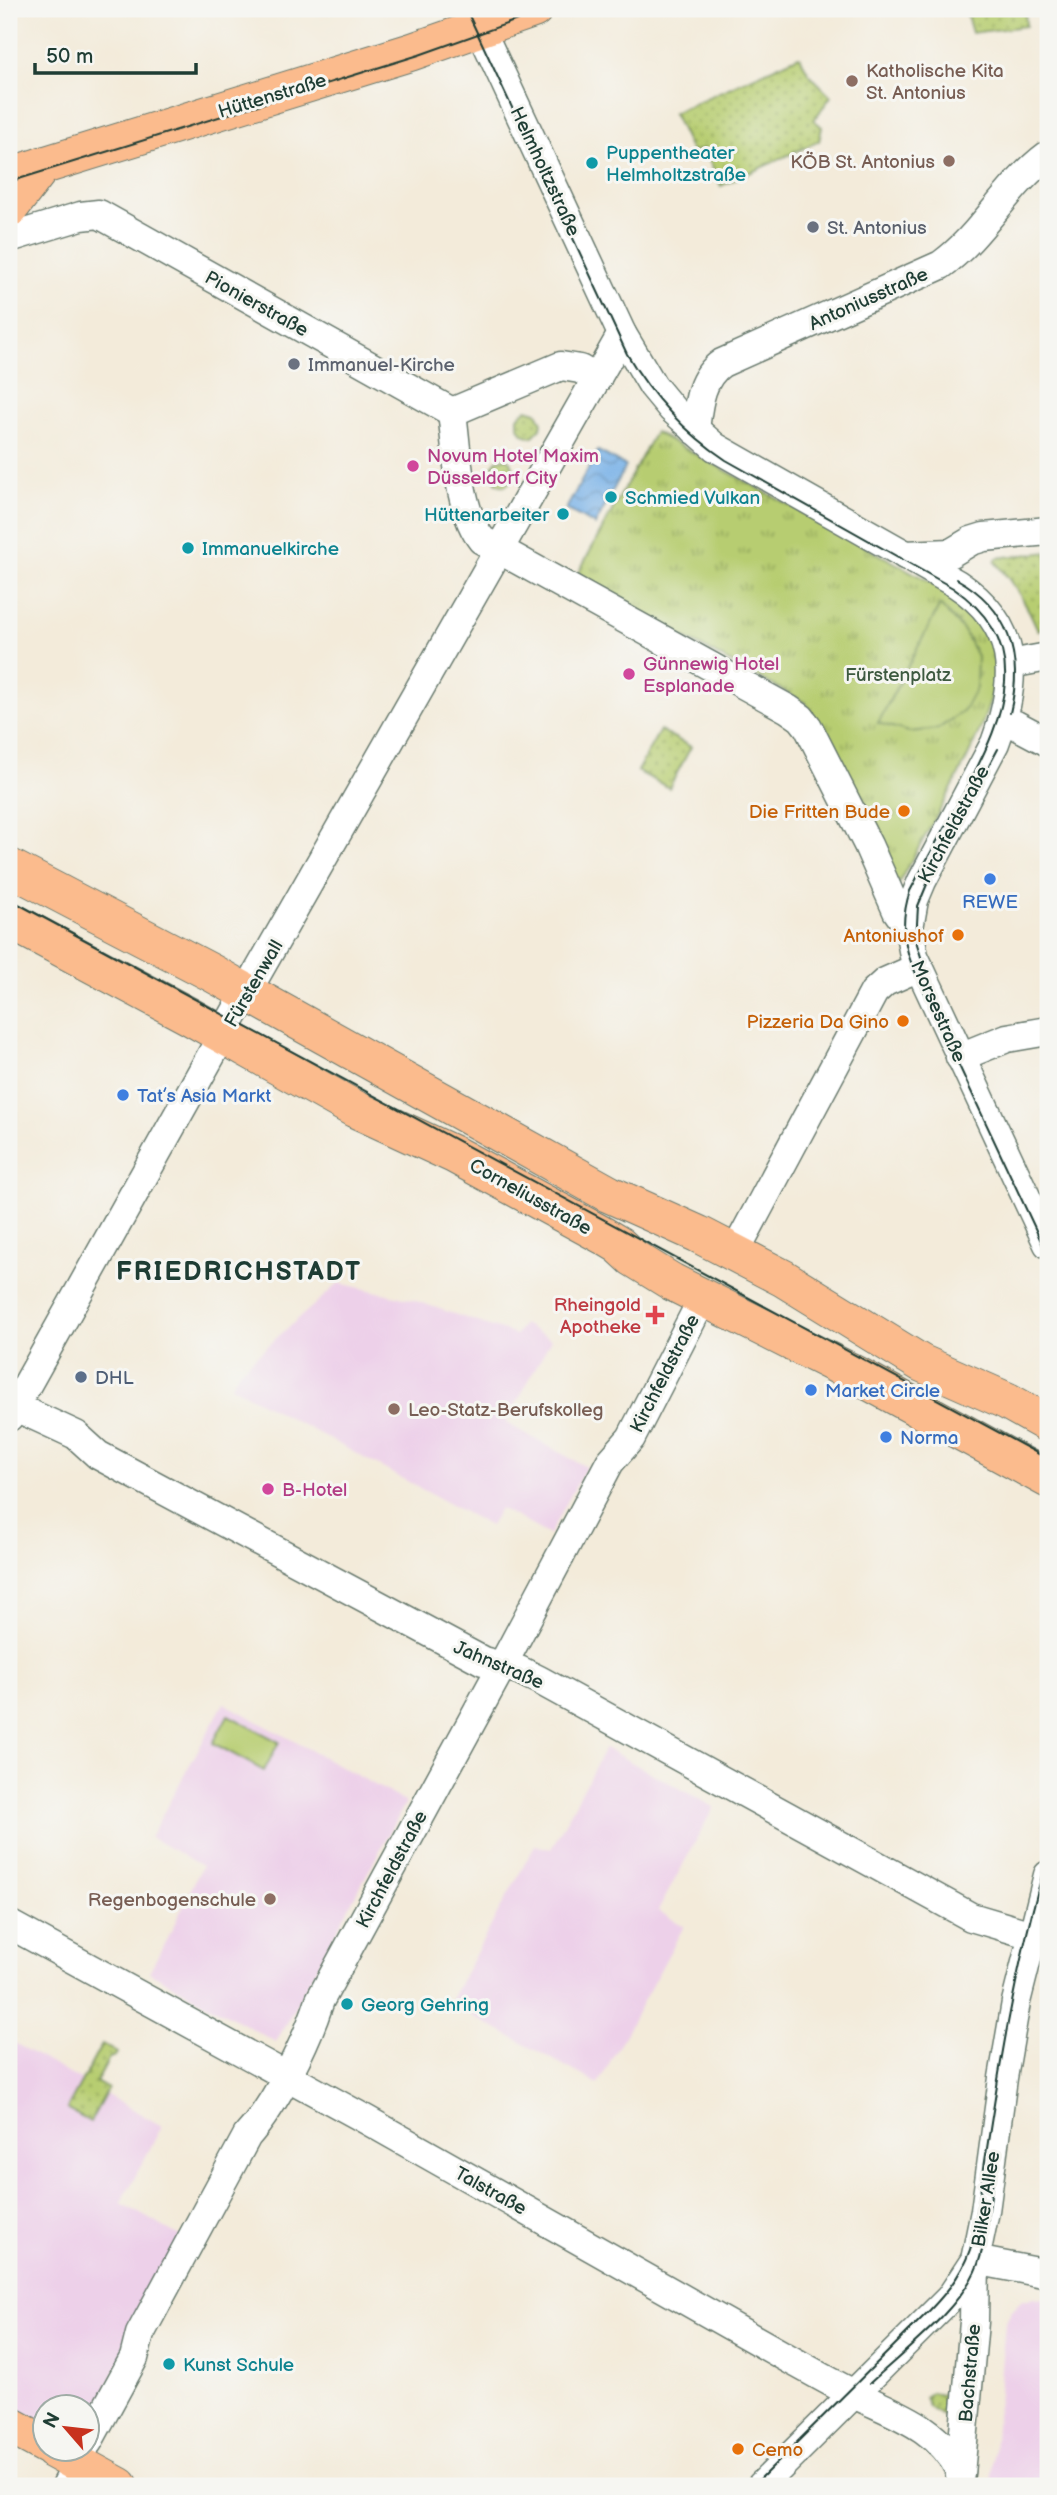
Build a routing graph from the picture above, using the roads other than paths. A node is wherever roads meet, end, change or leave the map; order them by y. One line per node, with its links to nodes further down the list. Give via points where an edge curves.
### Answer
1 (534, 9): 2 (main road, Hüttenstraße)
2 (476, 19): 4 (main road, Hüttenstraße); 7 (street, Helmholtzstraße)
3 (1048, 155): 10 (street, Antoniusstraße, via 1028,170 941,265 714,368 701,394)
4 (19, 171): 5 (main road)
5 (9, 209)
6 (9, 238): 9 (street, Pionierstraße, via 99,214)
7 (622, 334): 8 (street); 10 (street, via 653,386)
8 (597, 379): 9 (street, via 580,369 561,366); 12 (street)
9 (452, 412): 12 (street, via 463,494 474,530)
10 (695, 430): 13 (street, via 715,447)
11 (1048, 531): 13 (street, via 984,537 951,553)
12 (500, 551): 20 (street, Morsestraße, via 801,718); 22 (street, Fürstenwall)
13 (905, 555): 15 (street, via 957,584 988,609 1001,629)
14 (1048, 657): 15 (street)
15 (1010, 664): 16 (street)
16 (1003, 721): 17 (street); 20 (street, Kirchfeldstraße, via 922,881)
17 (1048, 742)
18 (9, 867): 22 (main road, Corneliusstraße)
19 (9, 920): 24 (main road, Corneliusstraße)
20 (909, 928): 21 (street, Morsestraße)
21 (919, 967): 25 (street, Morsestraße); 27 (street, via 874,992)
22 (246, 993): 24 (street, Fürstenwall); 27 (main road, Corneliusstraße, via 609,1194)
23 (1048, 1031): 25 (street, via 1007,1038)
24 (222, 1036): 29 (main road, Corneliusstraße, via 604,1236); 31 (street, Fürstenwall)
25 (960, 1057): 26 (street, Morsestraße)
26 (1048, 1244)
27 (735, 1252): 28 (main road, Corneliusstraße)
28 (831, 1306): 30 (main road, via 814,1312 785,1301 775,1317); 32 (main road, Corneliusstraße, via 921,1363)
29 (697, 1308): 30 (main road, Corneliusstraße); 34 (street, Kirchfeldstraße, via 631,1438 610,1462)
30 (780, 1335): 33 (main road, Corneliusstraße)
31 (11, 1409): 34 (street, Jahnstraße, via 76,1435 98,1455 321,1576 483,1661)
32 (1048, 1424)
33 (1048, 1479)
34 (502, 1666): 37 (street, Jahnstraße, via 539,1680 971,1917); 38 (street, Kirchfeldstraße, via 320,2000)
35 (1048, 1875): 37 (street, Bilker Allee)
36 (9, 1924): 38 (street, Talstraße)
37 (1032, 1935): 39 (street, Bilker Allee, via 1016,2002)
38 (285, 2076): 41 (street, Talstraße); 42 (street, Kirchfeldstraße, via 158,2298 140,2333 134,2358)
39 (975, 2260): 40 (street); 41 (street, Bilker Allee, via 950,2298); 46 (street, Bachstraße)
40 (1048, 2274)
41 (855, 2395): 46 (street, Talstraße, via 925,2428 943,2444); 48 (street, Bilker Allee)
42 (102, 2406)
43 (9, 2425): 44 (main road)
44 (32, 2437)
45 (82, 2464): 47 (main road)
46 (960, 2478)
47 (119, 2486)
48 (761, 2486)

